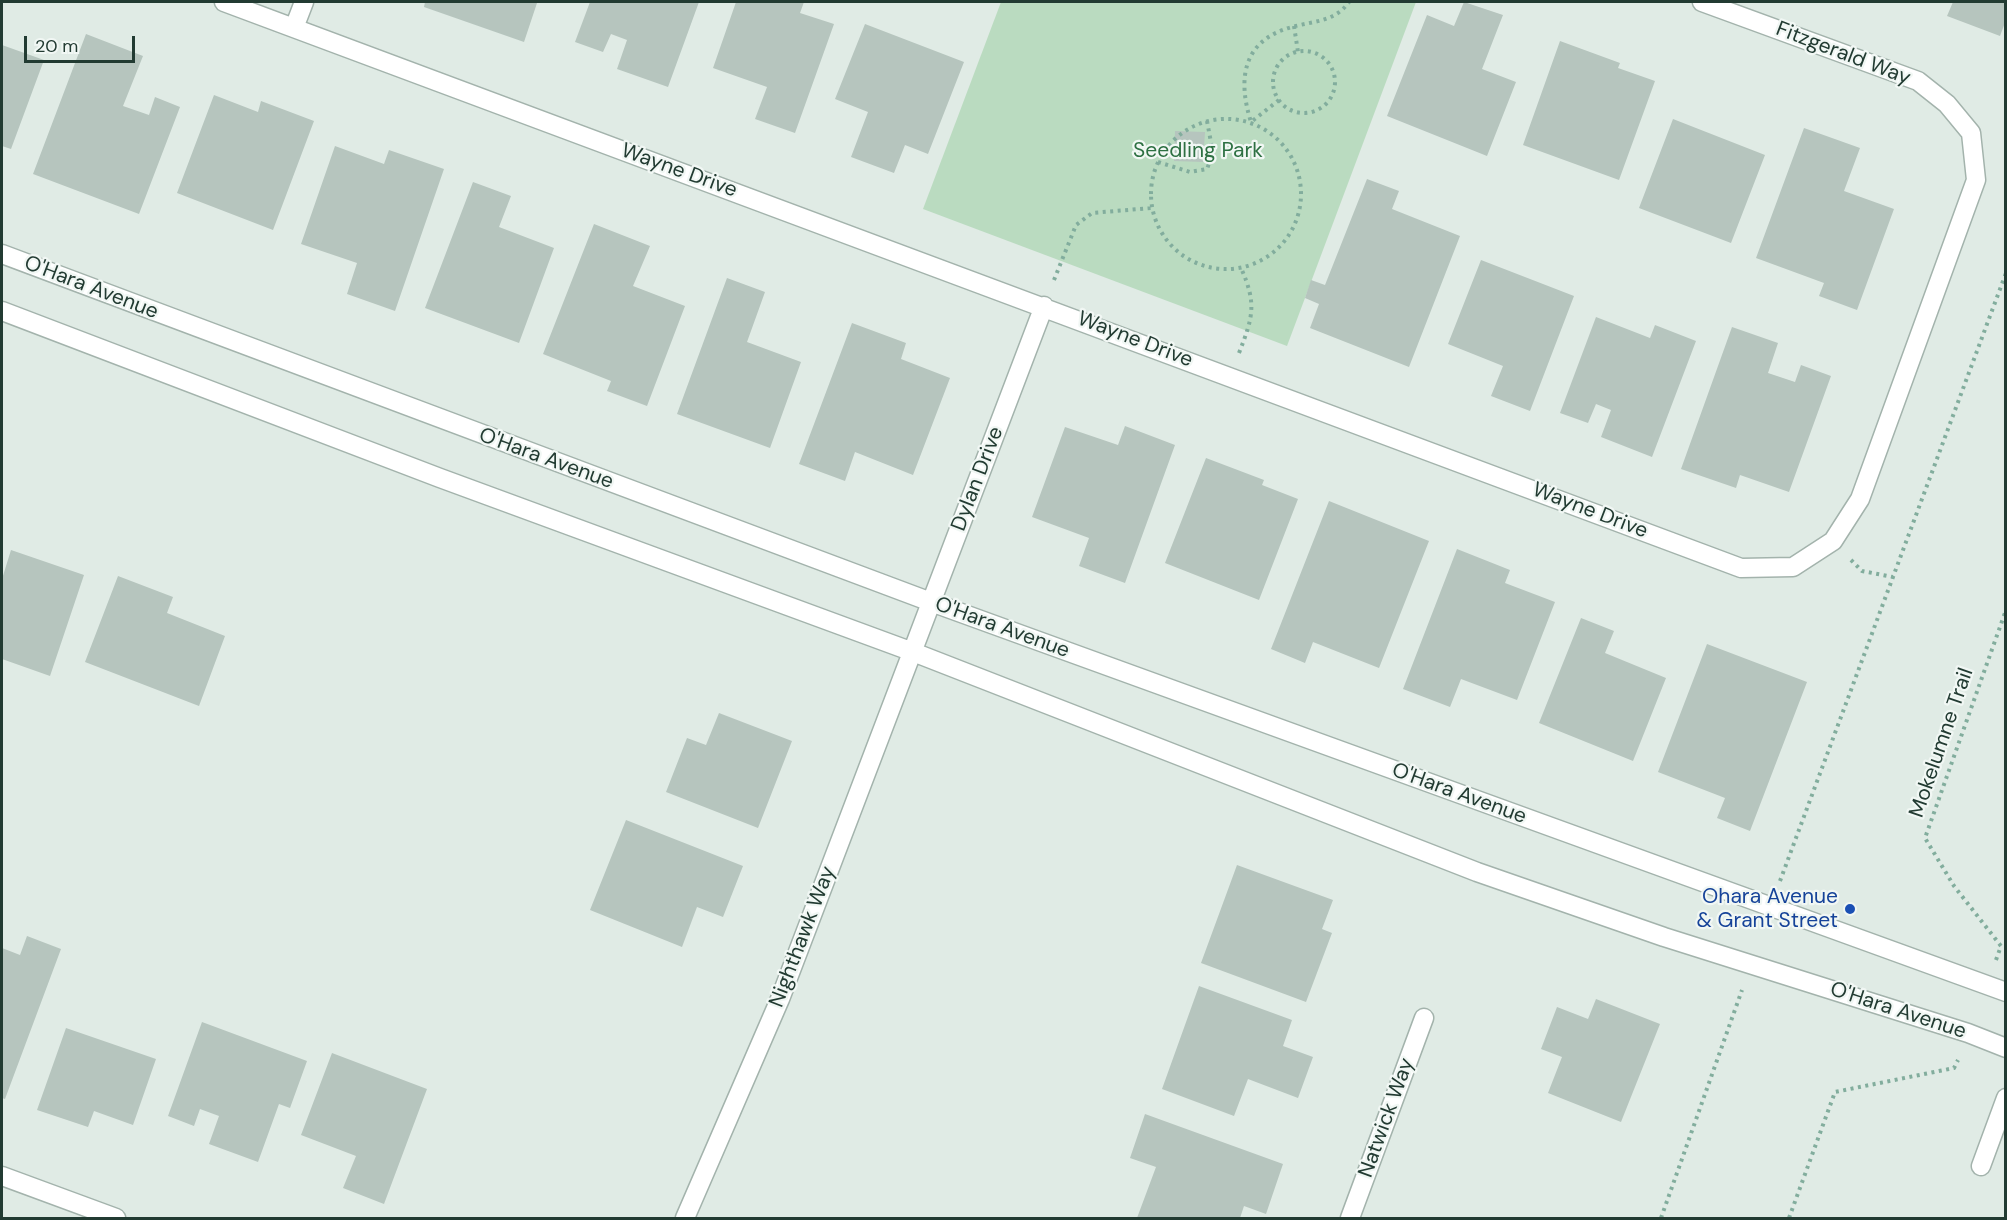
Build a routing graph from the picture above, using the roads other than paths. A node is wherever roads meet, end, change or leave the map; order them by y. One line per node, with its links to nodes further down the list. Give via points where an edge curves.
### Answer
1 (224, 2): 4 (street, Wayne Drive)
2 (304, 2): 4 (street)
3 (1702, 2): 8 (street, Fitzgerald Way, via 1918,81 1947,104 1971,133 1976,180)
4 (294, 28): 6 (street, Wayne Drive)
5 (2, 254): 9 (street, O'Hara Avenue)
6 (1044, 306): 8 (street, Wayne Drive, via 1741,568 1793,567 1833,541 1860,499); 9 (street, Dylan Drive)
7 (2, 311): 10 (street, O'Hara Avenue)
8 (1920, 334)
9 (931, 602): 10 (street, Dylan Drive); 11 (street, O'Hara Avenue)
10 (913, 652): 13 (street, O'Hara Avenue, via 1477,872); 18 (street, Nighthawk Way, via 780,999)
11 (2006, 992)
12 (1424, 1018): 19 (street, Natwick Way)
13 (2006, 1048)
14 (2006, 1098): 15 (street)
15 (1981, 1166)
16 (2, 1176): 17 (street)
17 (116, 1218)
18 (685, 1218)
19 (1350, 1218)

